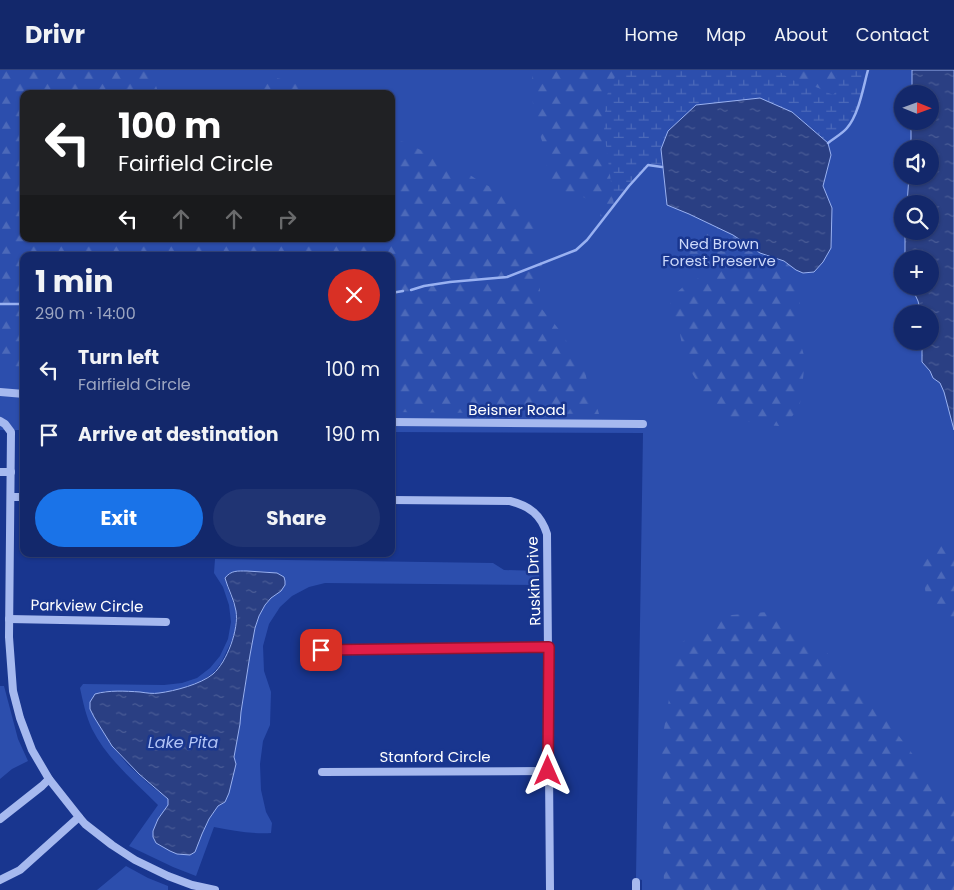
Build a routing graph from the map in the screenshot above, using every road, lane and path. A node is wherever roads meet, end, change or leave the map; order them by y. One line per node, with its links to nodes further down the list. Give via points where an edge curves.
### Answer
1 (0, 392): 2 (street)
2 (20, 394)
3 (0, 421): 7 (street, via 11,432)
4 (395, 422): 5 (street, Beisner Road)
5 (643, 424)
6 (0, 472): 7 (street)
7 (11, 472): 8 (street)
8 (11, 497): 9 (street); 11 (street)
9 (20, 497)
10 (395, 500): 15 (street, Ruskin Drive, via 510,501 524,504 535,513 548,534)
11 (9, 619): 12 (street, Parkview Circle); 14 (street)
12 (166, 622)
13 (0, 637): 14 (street)
14 (9, 637): 19 (street, via 13,691 20,718 32,750)
15 (549, 647): 16 (street); 17 (street, Ruskin Drive)
16 (321, 650)
17 (548, 771): 18 (street, Stanford Circle); 24 (street, Ruskin Drive)
18 (322, 772)
19 (49, 779): 20 (street); 21 (street)
20 (79, 817): 22 (street, via 20,870); 23 (street, via 135,860 168,876)
21 (0, 819)
22 (0, 880)
23 (214, 890)
24 (550, 890)

